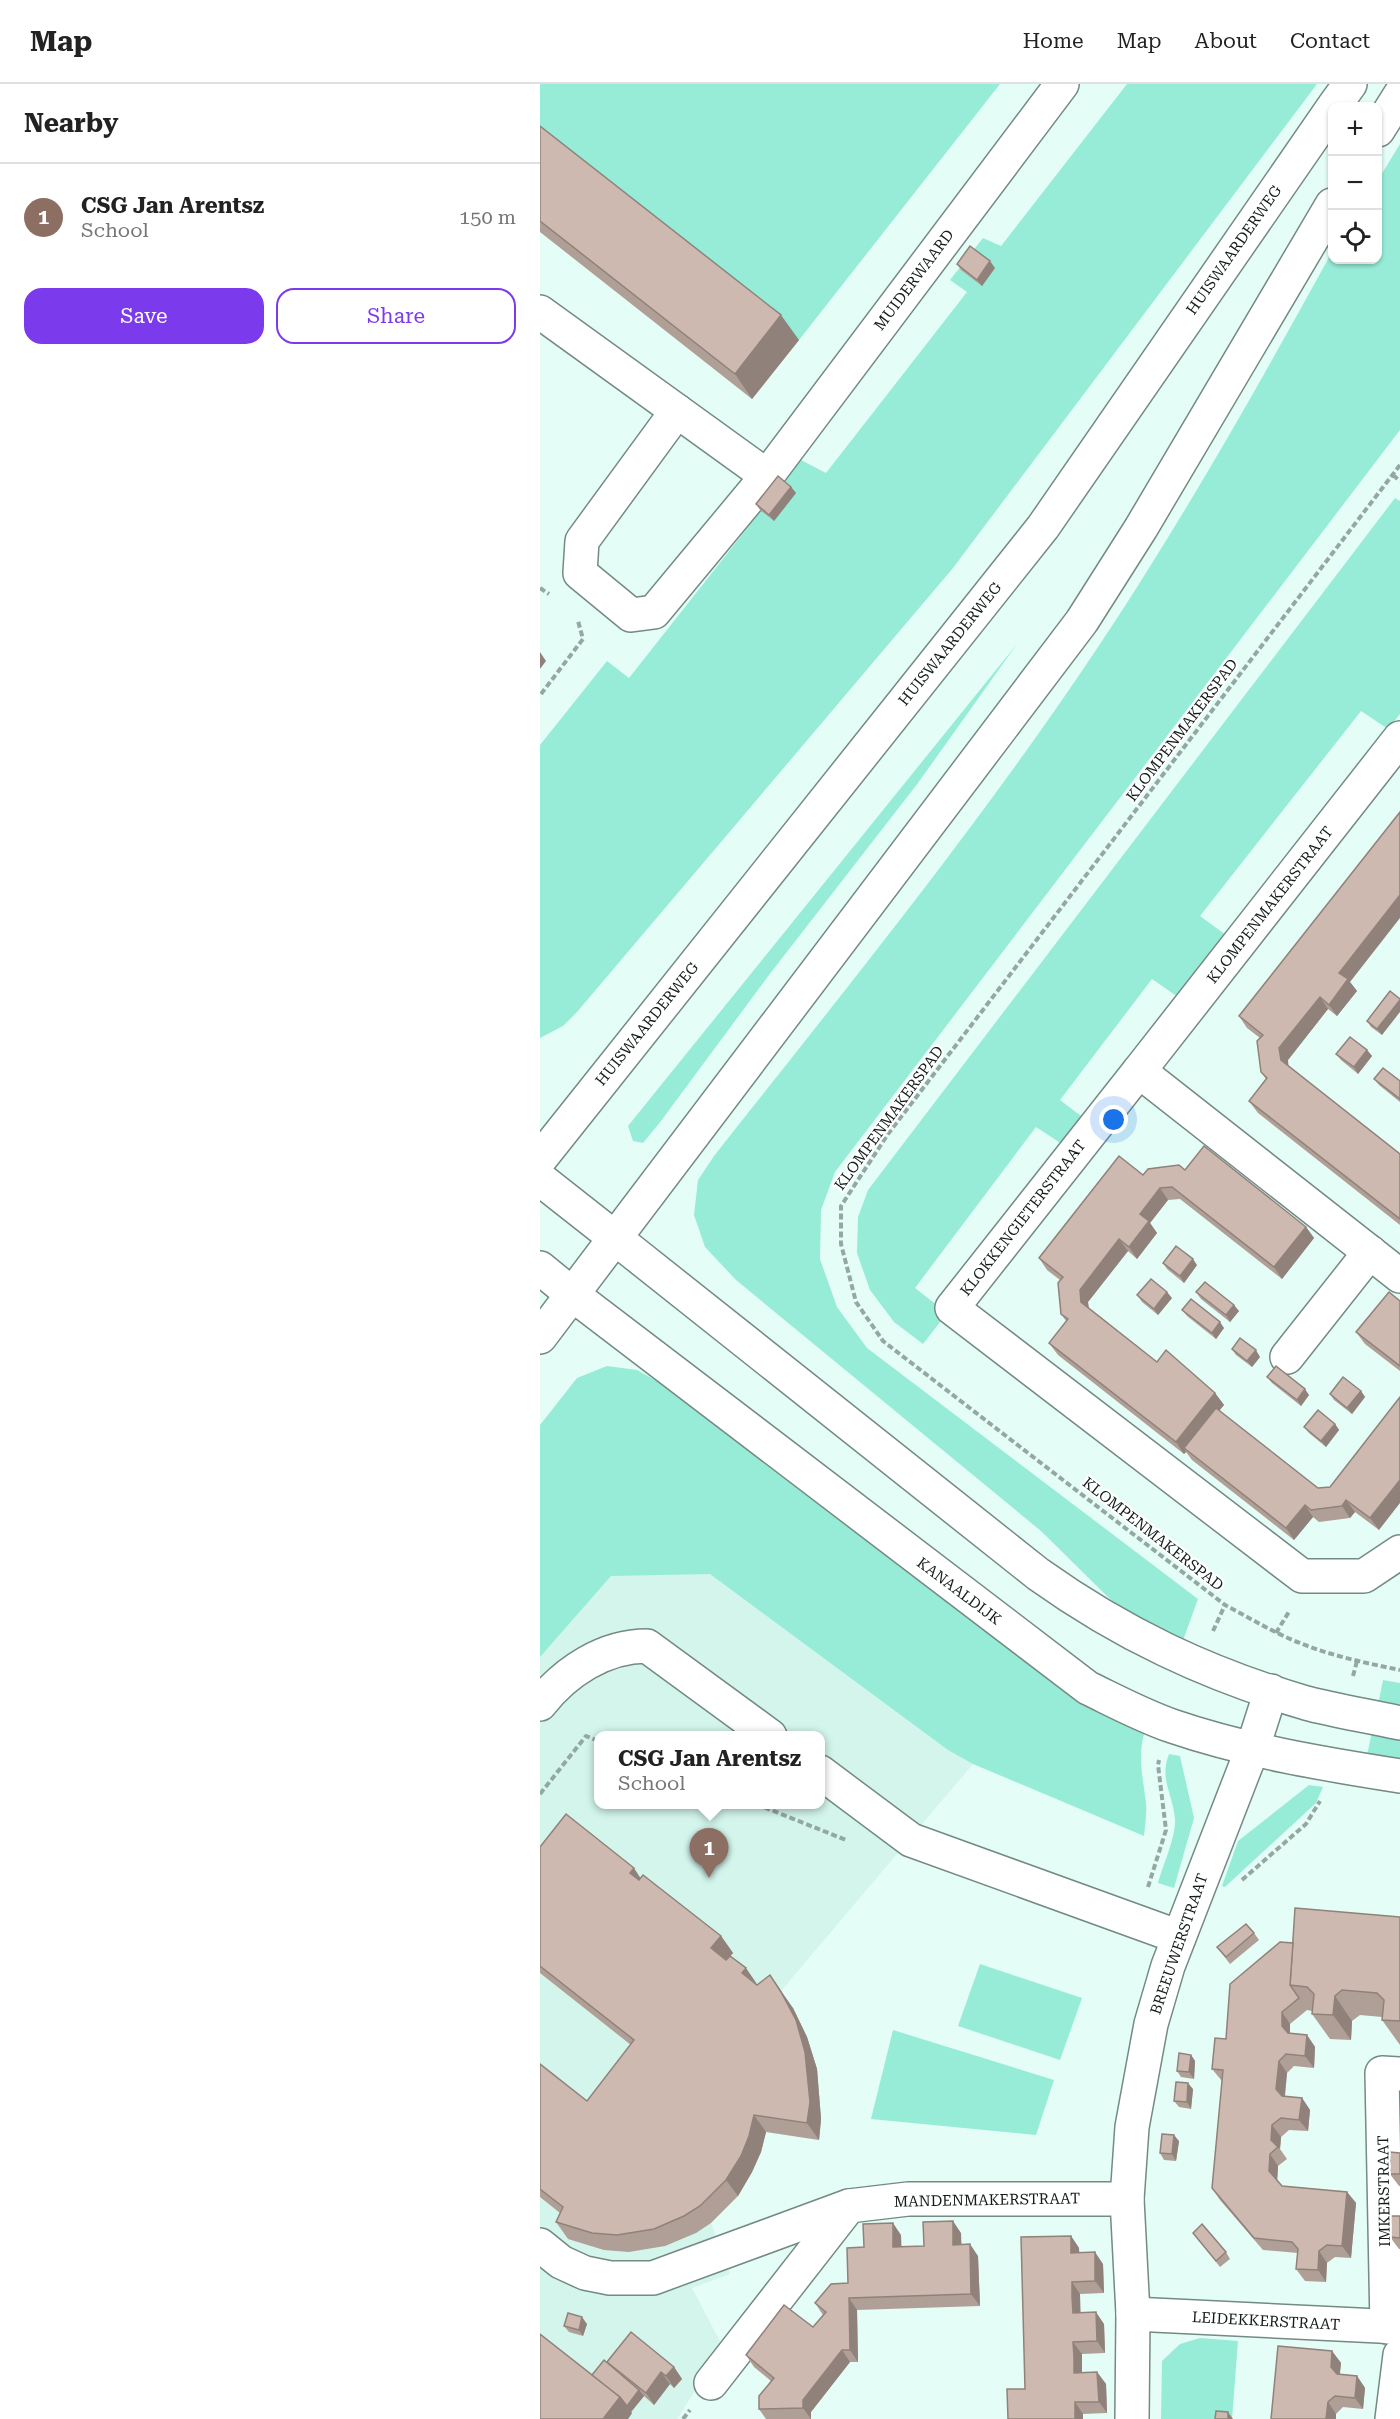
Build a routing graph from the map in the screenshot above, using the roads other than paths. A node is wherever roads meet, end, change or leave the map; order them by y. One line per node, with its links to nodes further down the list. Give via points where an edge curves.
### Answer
1 (1062, 84): 10 (main road, MUIDERWAARD)
2 (1350, 84): 4 (main road, HUISWAARDERWEG)
3 (1400, 95): 6 (main road)
4 (1337, 102)
5 (1328, 115): 13 (main road, HUISWAARDERWEG, via 1043,527)
6 (1382, 122)
7 (1329, 210): 15 (main road, via 1082,621)
8 (540, 312): 9 (main road)
9 (677, 411): 10 (main road); 10 (main road, MUIDERWAARD, via 582,541 580,573 631,615 654,612)
10 (766, 476)
11 (1400, 738): 12 (main road, KLOMPENMAKERSTRAAT)
12 (1139, 1071): 16 (main road); 22 (main road, KLOKKENGIETERSTRAAT, via 952,1308 1302,1576 1364,1576)
13 (540, 1159)
14 (540, 1179): 15 (main road)
15 (615, 1238): 19 (main road); 23 (main road, via 1038,1574 1109,1622 1198,1665)
16 (1370, 1252): 18 (main road); 21 (main road)
17 (540, 1269): 19 (main road)
18 (1400, 1276)
19 (573, 1295): 20 (main road); 27 (main road, KANAALDIJK, via 1088,1688 1171,1725)
20 (540, 1336)
21 (1287, 1357)
22 (1400, 1552)
23 (1271, 1691): 25 (main road); 27 (main road, BREEUWERSTRAAT)
24 (540, 1704): 26 (main road, via 554,1687 591,1661 633,1646 647,1646)
25 (1400, 1723)
26 (764, 1731)
27 (1252, 1747): 29 (main road, KANAALDIJK); 30 (main road, BREEUWERSTRAAT)
28 (825, 1776): 30 (main road, via 911,1840)
29 (1400, 1776)
30 (1179, 1937): 32 (main road, BREEUWERSTRAAT, via 1151,2024 1132,2127)
31 (1400, 2074): 36 (main road, IMKERSTRAAT, via 1382,2073)
32 (1127, 2199): 33 (main road, MANDENMAKERSTRAAT, via 908,2199); 35 (main road, BREEUWERSTRAAT)
33 (849, 2206): 34 (main road, MANDENMAKERSTRAAT, via 653,2278 610,2278 585,2272 561,2262); 37 (main road)
34 (540, 2245)
35 (1132, 2314): 36 (main road, LEIDEKKERSTRAAT); 38 (main road, BREEUWERSTRAAT)
36 (1395, 2336): 39 (main road)
37 (711, 2383)
38 (1132, 2419)
39 (1392, 2419)

